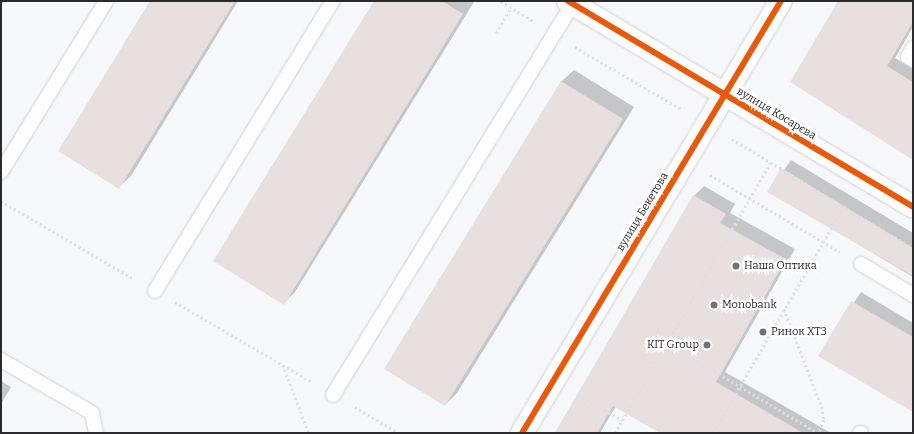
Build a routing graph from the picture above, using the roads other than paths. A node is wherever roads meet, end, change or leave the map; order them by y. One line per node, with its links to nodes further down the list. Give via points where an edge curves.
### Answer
1 (106, 1): 8 (lane)
2 (333, 1): 11 (lane)
3 (781, 1): 7 (street, вулиця Бекетова)
4 (570, 2): 7 (street, вулиця Косарєва); 14 (lane, via 555,35)
5 (913, 48): 6 (lane, via 908,57)
6 (913, 60)
7 (726, 95): 9 (street, вулиця Косарєва); 16 (street, вулиця Бекетова)
8 (1, 172)
9 (913, 207)
10 (861, 264): 12 (lane)
11 (155, 291)
12 (913, 294)
13 (1, 360): 15 (lane, via 92,413)
14 (333, 395)
15 (96, 433)
16 (522, 433)

